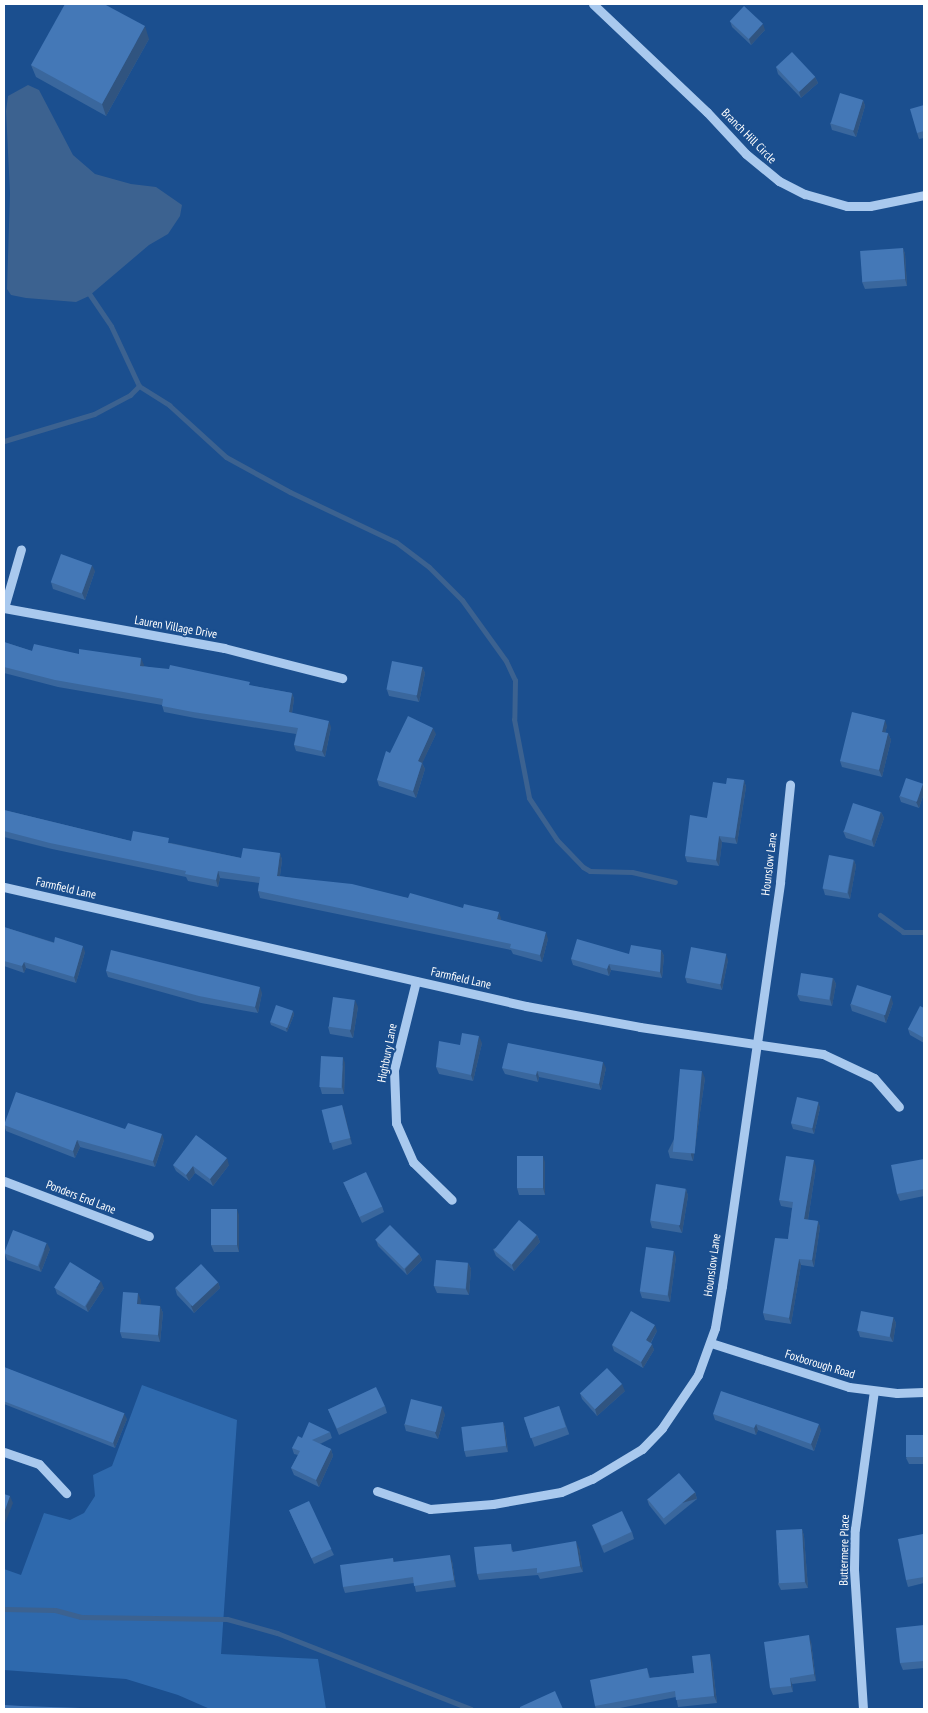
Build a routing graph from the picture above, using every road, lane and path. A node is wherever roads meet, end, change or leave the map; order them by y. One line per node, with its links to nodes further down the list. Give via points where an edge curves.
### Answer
1 (593, 4): 2 (street, Branch Hill Circle, via 707,112 746,154 779,181 805,194 847,206 870,206)
2 (924, 195)
3 (22, 549): 4 (street)
4 (4, 608): 5 (street, Lauren Village Drive, via 224,648)
5 (342, 678)
6 (790, 785): 9 (street, Hounslow Lane)
7 (4, 887): 8 (street, Farmfield Lane)
8 (416, 981): 9 (street, Farmfield Lane, via 592,1019); 12 (street, Highbury Lane, via 394,1070 396,1123 413,1162 438,1190)
9 (757, 1044): 10 (street, Farmfield Lane, via 837,1058 874,1078); 14 (street, Hounslow Lane)
10 (899, 1107)
11 (4, 1182): 13 (street, Ponders End Lane)
12 (452, 1200)
13 (149, 1236)
14 (711, 1343): 15 (street, Foxborough Road); 18 (street, Hounslow Lane, via 698,1375 662,1428 642,1449 592,1479 542,1497 430,1509)
15 (874, 1392): 16 (street, Foxborough Road); 20 (street, Buttermere Place, via 855,1529 854,1568)
16 (924, 1392)
17 (4, 1452): 19 (street, via 39,1464)
18 (377, 1491)
19 (66, 1493)
20 (863, 1709)

